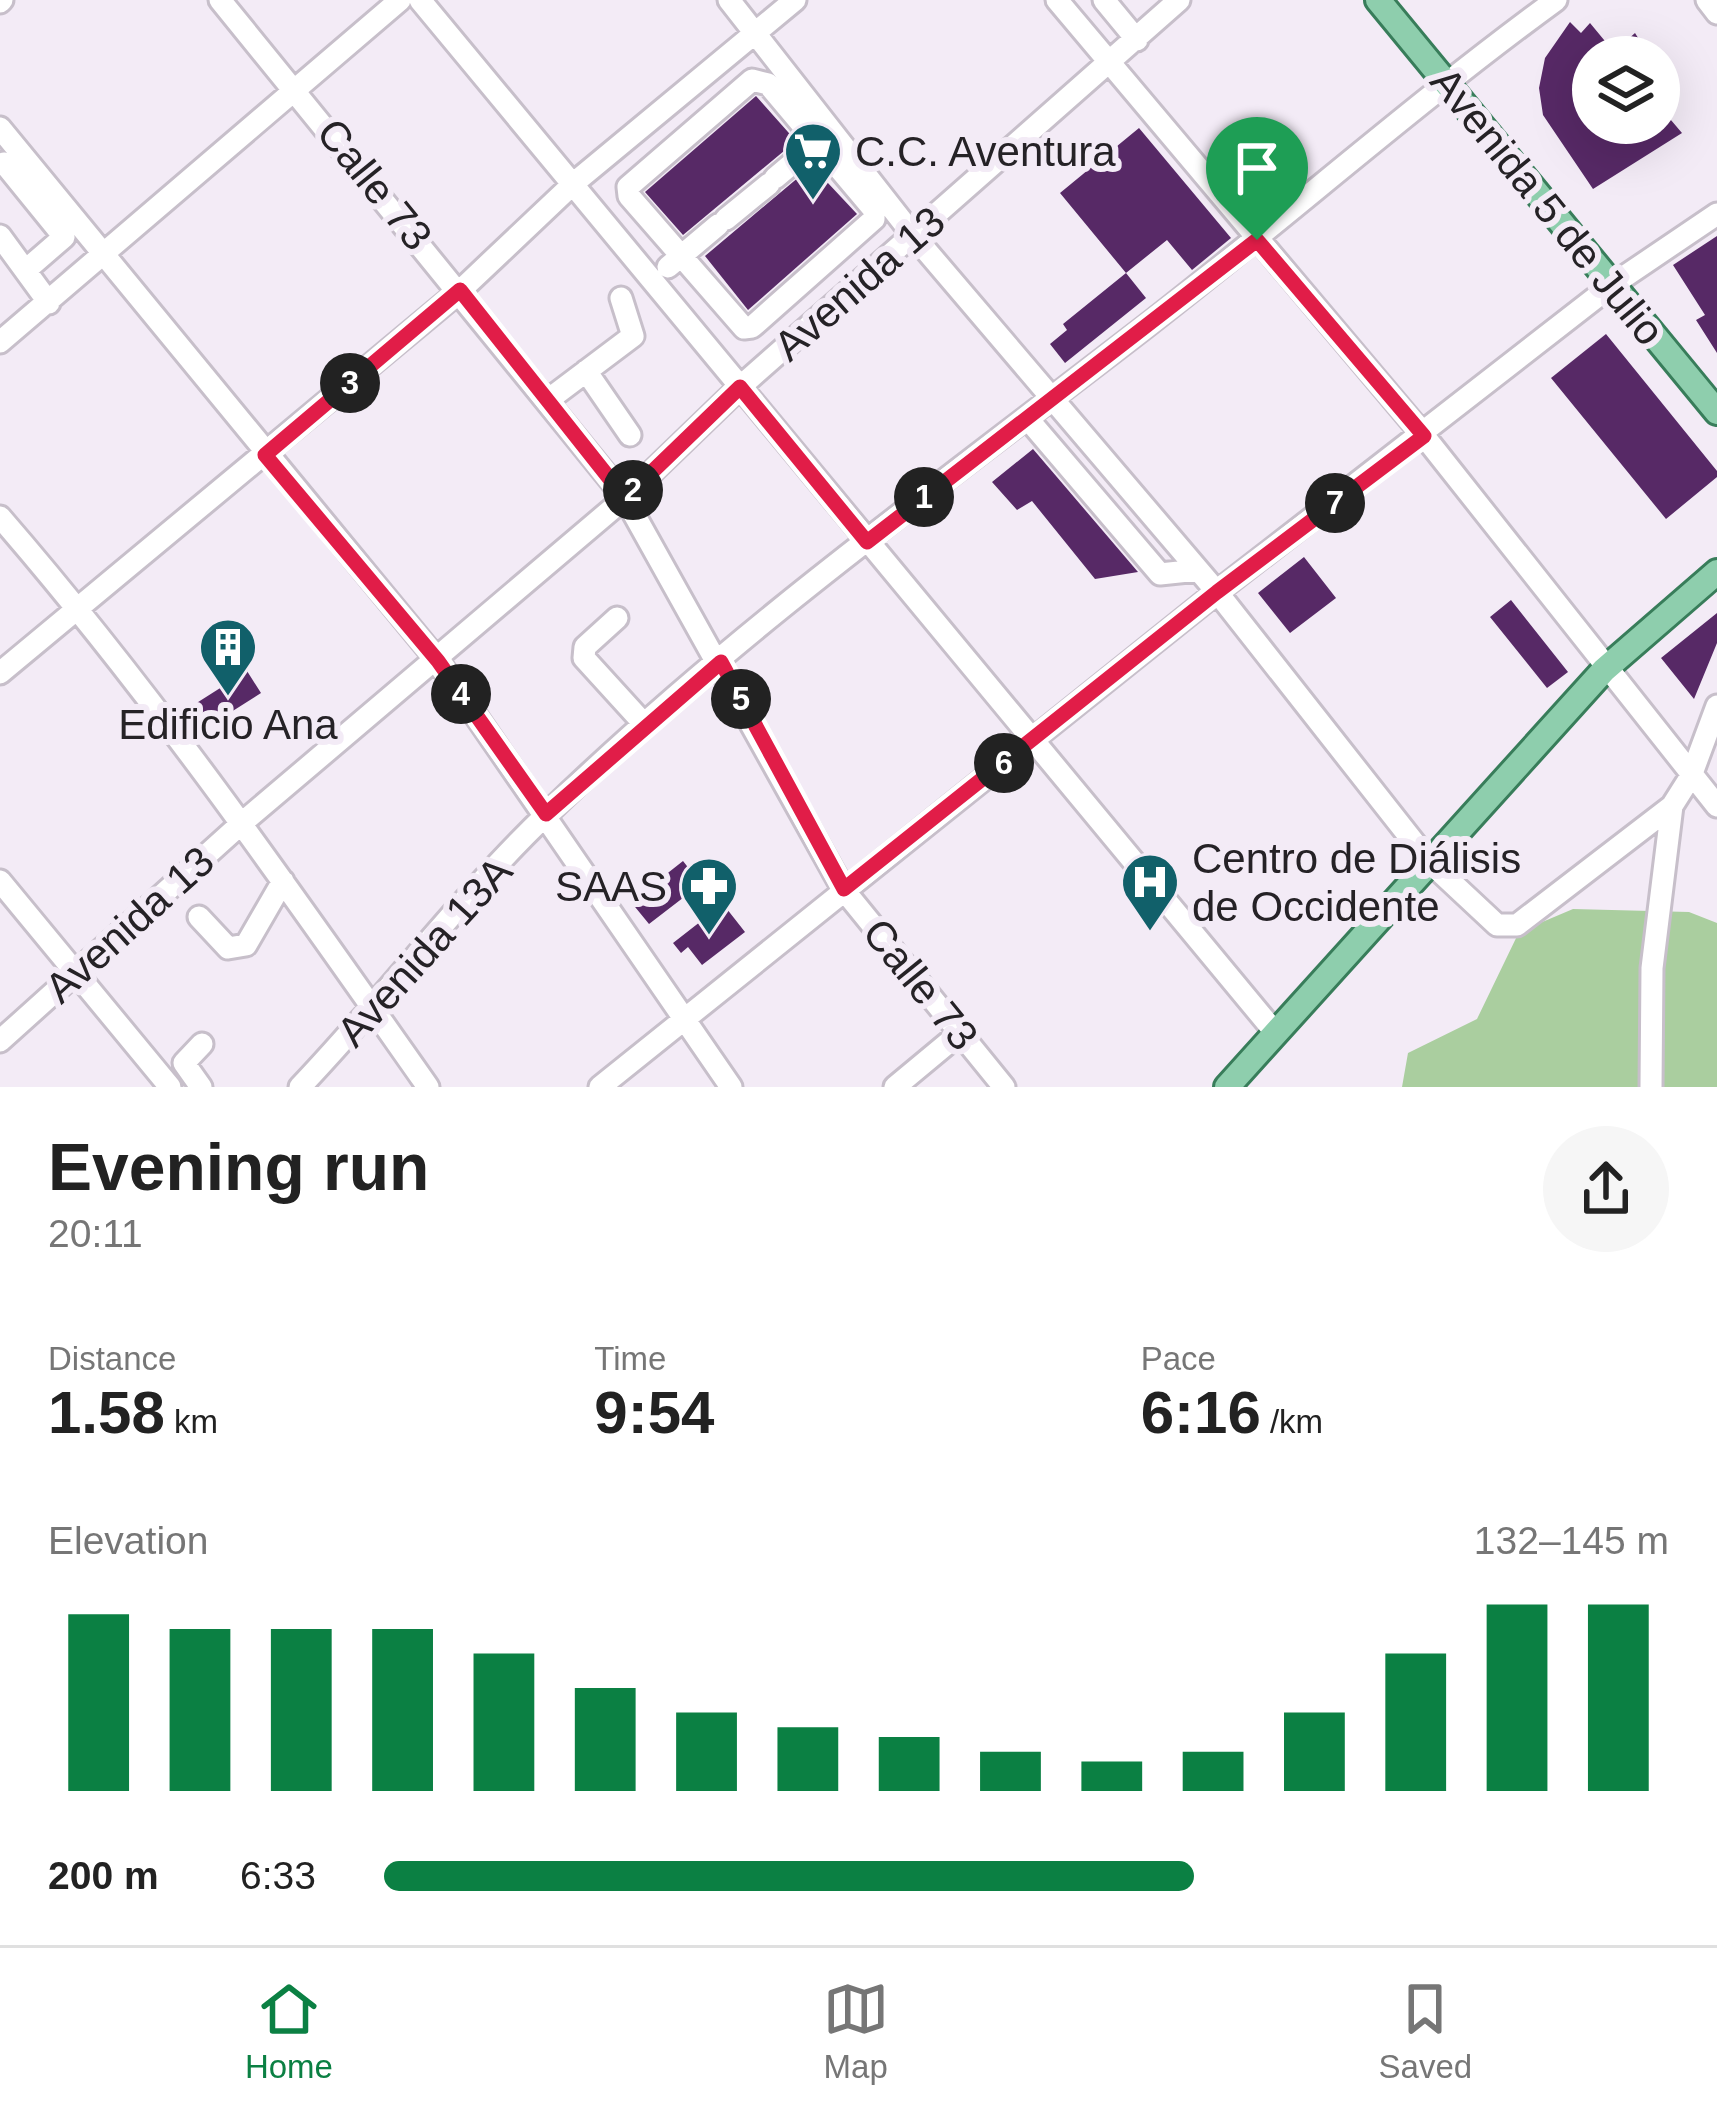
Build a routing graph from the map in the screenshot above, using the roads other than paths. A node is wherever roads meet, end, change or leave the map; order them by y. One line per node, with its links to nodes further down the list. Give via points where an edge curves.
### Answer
1 (220, 0): 18 (street, Calle 73)
2 (400, 0): 18 (street)
3 (420, 0): 22 (street)
4 (729, 0): 14 (street)
5 (795, 0): 14 (street)
6 (1057, 0): 16 (street)
7 (1104, 0): 15 (street)
8 (1179, 0): 15 (street, Avenida 13)
9 (1378, 0): 17 (main road, Avenida 5 de Julio)
10 (1395, 0): 17 (main road, Avenida 5 de Julio)
11 (1556, 0): 17 (street, Avenida 13A)
12 (1706, 0): 13 (street)
13 (1717, 13)
14 (756, 34): 20 (street); 22 (street)
15 (1137, 40): 16 (street, Avenida 13)
16 (1110, 65): 24 (street, Avenida 13); 26 (street)
17 (1451, 78): 26 (street, Avenida 13A); 31 (main road, Avenida 5 de Julio)
18 (298, 90): 27 (street); 32 (street, Calle 73)
19 (0, 128): 21 (street)
20 (825, 136): 24 (street); 28 (street); 28 (street, via 768,84 752,80 633,178 629,196); 28 (street, via 874,219 752,327 736,326)
21 (8, 161): 27 (street); 29 (street, via 64,237)
22 (574, 183): 30 (street); 32 (street)
23 (1717, 214): 31 (street)
24 (913, 235): 37 (street, Avenida 13); 39 (street)
25 (0, 236): 29 (street)
26 (1257, 240): 39 (street, Avenida 13A); 44 (street)
27 (106, 256): 34 (street); 45 (street)
28 (679, 259): 30 (street)
29 (27, 269): 34 (street)
30 (652, 280): 37 (street)
31 (1618, 281): 38 (main road, Avenida 5 de Julio); 41 (main road, Avenida 5 de Julio); 44 (street)
32 (460, 290): 40 (street, Calle 73); 45 (street)
33 (621, 298): 36 (street, via 633,336)
34 (49, 303): 35 (street)
35 (0, 342)
36 (586, 371): 40 (street); 43 (street)
37 (740, 387): 46 (street, Avenida 13); 48 (street)
38 (1717, 389)
39 (1052, 399): 42 (street, Avenida 13A); 49 (street)
40 (548, 400): 46 (street, Calle 73)
41 (1717, 412)
42 (1027, 418): 48 (street, Avenida 13A); 49 (street, via 1160,574)
43 (630, 435)
44 (1424, 436): 52 (street); 58 (street)
45 (265, 455): 53 (street); 55 (street)
46 (625, 498): 55 (street, Avenida 13); 56 (street, Calle 73)
47 (0, 517): 53 (street)
48 (867, 542): 56 (street, Avenida 13A); 61 (street)
49 (1198, 570): 52 (street)
50 (1717, 572): 58 (main road)
51 (1717, 589): 58 (main road)
52 (1217, 592): 61 (street); 67 (street)
53 (76, 605): 57 (street); 66 (street)
54 (616, 618): 60 (street, via 585,647 584,658)
55 (438, 661): 65 (street); 66 (street, Avenida 13)
56 (721, 662): 60 (street, Avenida 13A); 70 (street, Calle 73)
57 (0, 673)
58 (1607, 674): 62 (street); 67 (main road)
59 (1717, 706): 62 (street)
60 (645, 725): 65 (street, Avenida 13A)
61 (1034, 740): 70 (street); 75 (street)
62 (1691, 776): 63 (street); 64 (street)
63 (1672, 806): 67 (street, via 1517,926 1497,925); 89 (street, via 1650,992)
64 (1717, 806)
65 (546, 814): 73 (street, Avenida 13A); 74 (street)
66 (242, 823): 69 (street); 72 (street, Avenida 13)
67 (1432, 864): 75 (main road); 88 (main road)
68 (0, 881): 72 (street)
69 (283, 881): 71 (street, via 237,949); 73 (street)
70 (844, 889): 74 (street); 76 (street, Calle 73)
71 (199, 916)
72 (72, 973): 77 (street, Avenida 13); 79 (street)
73 (374, 1010): 81 (street, Avenida 13A); 82 (street)
74 (685, 1016): 83 (street); 84 (street)
75 (1274, 1031): 87 (main road)
76 (960, 1033): 85 (street); 86 (street, Calle 73)
77 (0, 1041)
78 (202, 1044): 80 (street, via 184,1063)
79 (170, 1087)
80 (201, 1087)
81 (300, 1087)
82 (428, 1087)
83 (600, 1087)
84 (731, 1087)
85 (895, 1087)
86 (1004, 1087)
87 (1227, 1087)
88 (1246, 1087)
89 (1651, 1087)

